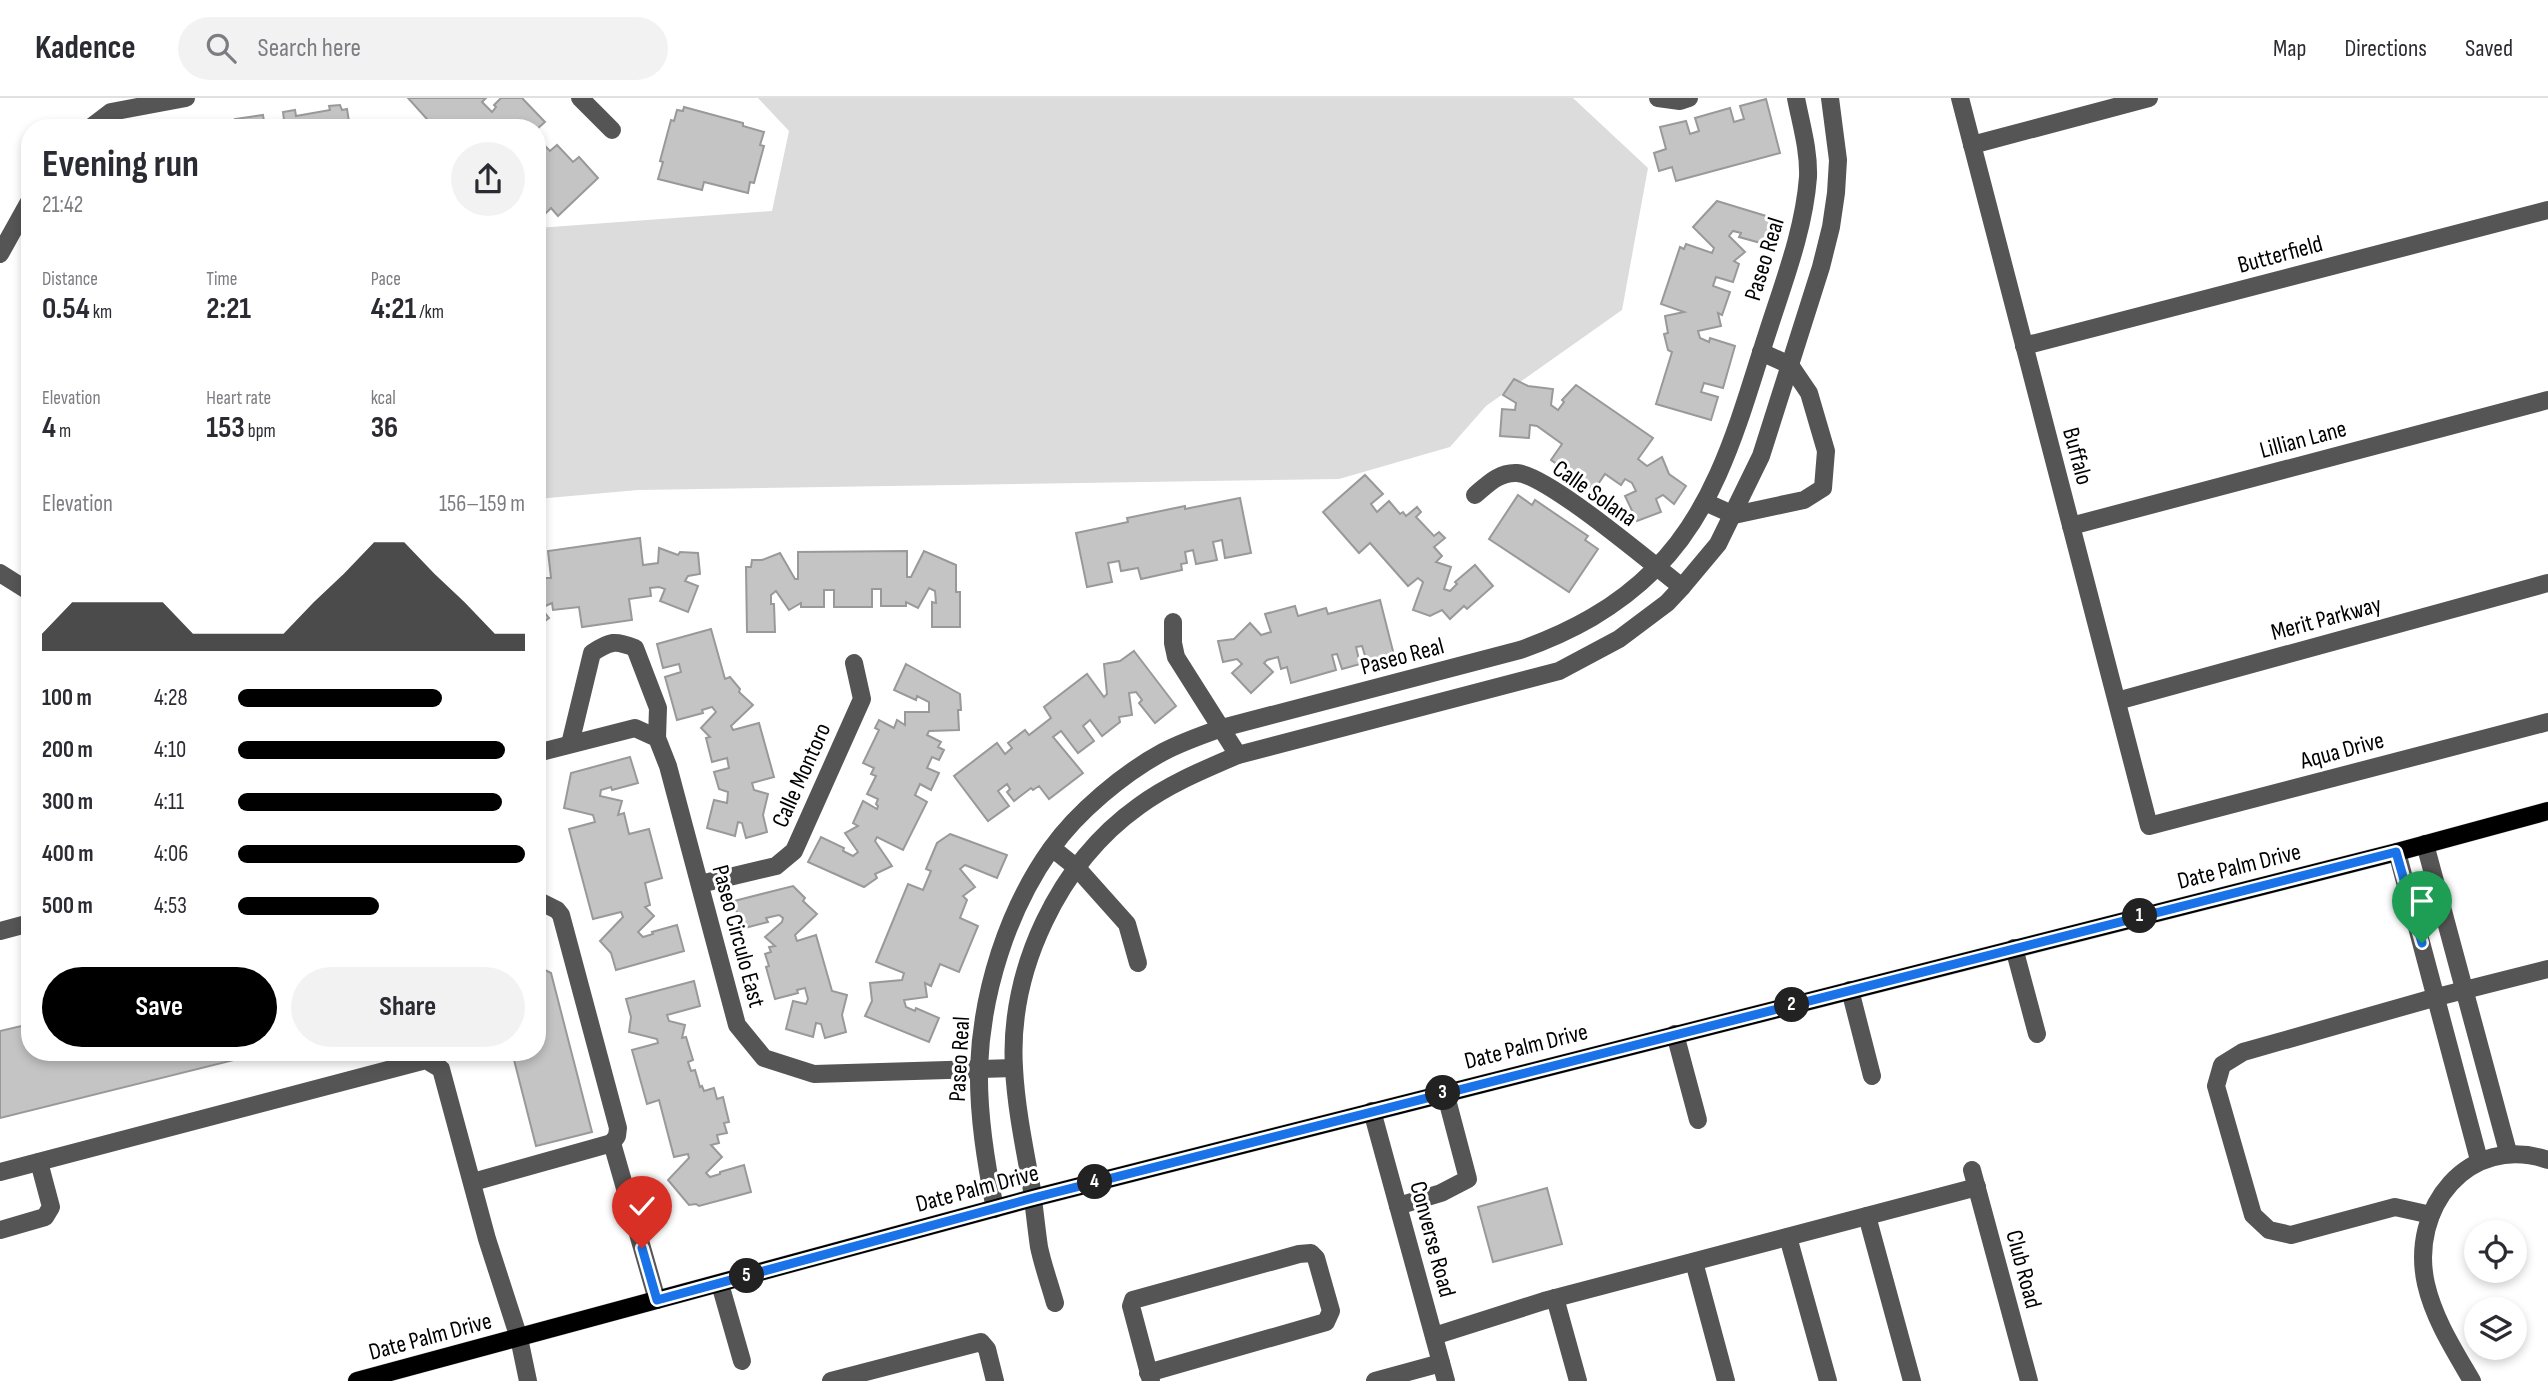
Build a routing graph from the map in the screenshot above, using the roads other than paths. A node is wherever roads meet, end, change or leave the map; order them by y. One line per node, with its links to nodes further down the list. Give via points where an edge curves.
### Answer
1 (186, 98): 9 (street, via 111,113)
2 (580, 98): 10 (street)
3 (1658, 98): 4 (street)
4 (1689, 98)
5 (1796, 98): 16 (street, Paseo Real, via 1807,155 1804,207)
6 (1830, 98): 17 (street, via 1838,160 1832,227)
7 (1960, 98): 11 (street, Buffalo)
8 (2149, 98): 11 (street)
9 (103, 119)
10 (612, 130)
11 (1972, 145): 15 (street, Buffalo)
12 (2548, 210): 15 (street, Butterfield)
13 (21, 216): 14 (street)
14 (0, 254)
15 (2024, 346): 22 (street, Buffalo)
16 (1761, 352): 17 (street); 20 (street, Paseo Real)
17 (1790, 365): 21 (street, via 1761,456); 21 (street, via 1809,393 1826,451 1823,488 1804,500)
18 (2548, 400): 22 (street, Lillian Lane)
19 (1475, 495): 23 (street, Calle Solana, via 1501,474 1519,473 1552,487)
20 (1705, 502): 21 (street); 23 (street, Paseo Real)
21 (1734, 515): 27 (street, via 1718,544)
22 (2071, 526): 32 (street, Buffalo)
23 (1657, 568): 27 (street, Calle Solana); 30 (street, Paseo Real, via 1575,628)
24 (0, 573): 26 (street)
25 (2548, 583): 32 (street, Merit Parkway)
26 (21, 586)
27 (1682, 587): 31 (street, via 1600,651 1559,671)
28 (1173, 622): 34 (street, via 1176,657)
29 (854, 663): 45 (street, Calle Montoro, via 862,699 794,851 776,866)
30 (1458, 667): 31 (street); 34 (street, Paseo Real)
31 (1466, 697): 38 (street)
32 (2117, 701): 40 (street, Buffalo)
33 (2548, 722): 40 (street, Aqua Drive)
34 (1222, 728): 38 (street); 42 (street, Paseo Real, via 1163,752 1135,771 1076,820)
35 (657, 738): 36 (street, via 635,728); 36 (street, Paseo Circulo East, via 658,708 635,648 617,641 592,653); 45 (street, Paseo Circulo East)
36 (570, 744): 37 (street)
37 (546, 751)
38 (1238, 755): 44 (street, via 1189,776 1138,806)
39 (2548, 811): 41 (main road, Date Palm Drive)
40 (2149, 826)
41 (2426, 844): 43 (main road, Date Palm Drive); 53 (street)
42 (1052, 848): 44 (street); 59 (street, Paseo Real, via 1025,895 1000,954 989,991)
43 (2396, 852): 49 (main road, Date Palm Drive); 54 (street)
44 (1077, 868): 50 (street, via 1127,924); 60 (street, via 1045,919 1027,967 1014,1033)
45 (700, 884): 59 (street, Paseo Circulo East, via 737,1025 764,1059 814,1074)
46 (546, 904): 65 (street, via 561,915 618,1128)
47 (21, 925): 48 (street)
48 (0, 931)
49 (2014, 948): 52 (main road, Date Palm Drive); 56 (street)
50 (1138, 963)
51 (2548, 969): 53 (street)
52 (1850, 990): 55 (main road, Date Palm Drive); 61 (street)
53 (2466, 990): 54 (street); 66 (street)
54 (2437, 997): 67 (street); 75 (street, via 2243,1052 2222,1065 2216,1086 2253,1215 2269,1230 2291,1235 2395,1207)
55 (1675, 1034): 62 (main road, Date Palm Drive); 64 (street)
56 (2038, 1034)
57 (422, 1061): 69 (street)
58 (428, 1061): 71 (street, via 441,1069)
59 (979, 1068): 60 (street, Paseo Circulo East); 74 (street, Paseo Real, via 985,1158)
60 (1014, 1068): 72 (street)
61 (1872, 1076)
62 (1446, 1092): 63 (main road, Date Palm Drive); 73 (street, via 1468,1179)
63 (1372, 1111): 72 (main road, Date Palm Drive); 73 (street, Converse Road)
64 (1698, 1120)
65 (612, 1143): 71 (street); 82 (street)
66 (2508, 1152): 67 (street); 68 (street)
67 (2479, 1160): 75 (street, via 2444,1189)
68 (2548, 1160)
69 (39, 1162): 70 (street); 77 (street, via 51,1207 45,1217)
70 (0, 1172)
71 (473, 1182): 85 (street, via 486,1239)
72 (1033, 1198): 74 (main road, Date Palm Drive); 83 (street)
73 (1398, 1206): 84 (street, Converse Road)
74 (995, 1209): 80 (main road, Date Palm Drive)
75 (2431, 1215): 89 (street, via 2423,1244 2426,1283)
76 (1867, 1216): 78 (street); 99 (street); 100 (street, Club Road, via 1975,1179)
77 (0, 1230)
78 (1788, 1237): 79 (street); 98 (street)
79 (1694, 1262): 81 (street); 97 (street)
80 (720, 1284): 82 (main road, Date Palm Drive); 86 (street)
81 (1555, 1298): 84 (street); 96 (street)
82 (657, 1300): 85 (main road, Date Palm Drive)
83 (1055, 1303)
84 (1434, 1336): 87 (street, Converse Road)
85 (519, 1338): 90 (main road, Date Palm Drive); 91 (street)
86 (742, 1362)
87 (1441, 1363): 94 (street); 95 (street, Converse Road)
88 (1150, 1377): 88 (street, via 1130,1306 1133,1300 1299,1254 1311,1253 1316,1258 1331,1311 1326,1322)
89 (2465, 1379)
90 (357, 1381)
91 (528, 1381)
92 (831, 1381): 93 (street, via 981,1342)
93 (995, 1381)
94 (1375, 1381)
95 (1446, 1381)
96 (1578, 1381)
97 (1726, 1381)
98 (1828, 1381)
99 (1912, 1381)
100 (2029, 1381)

